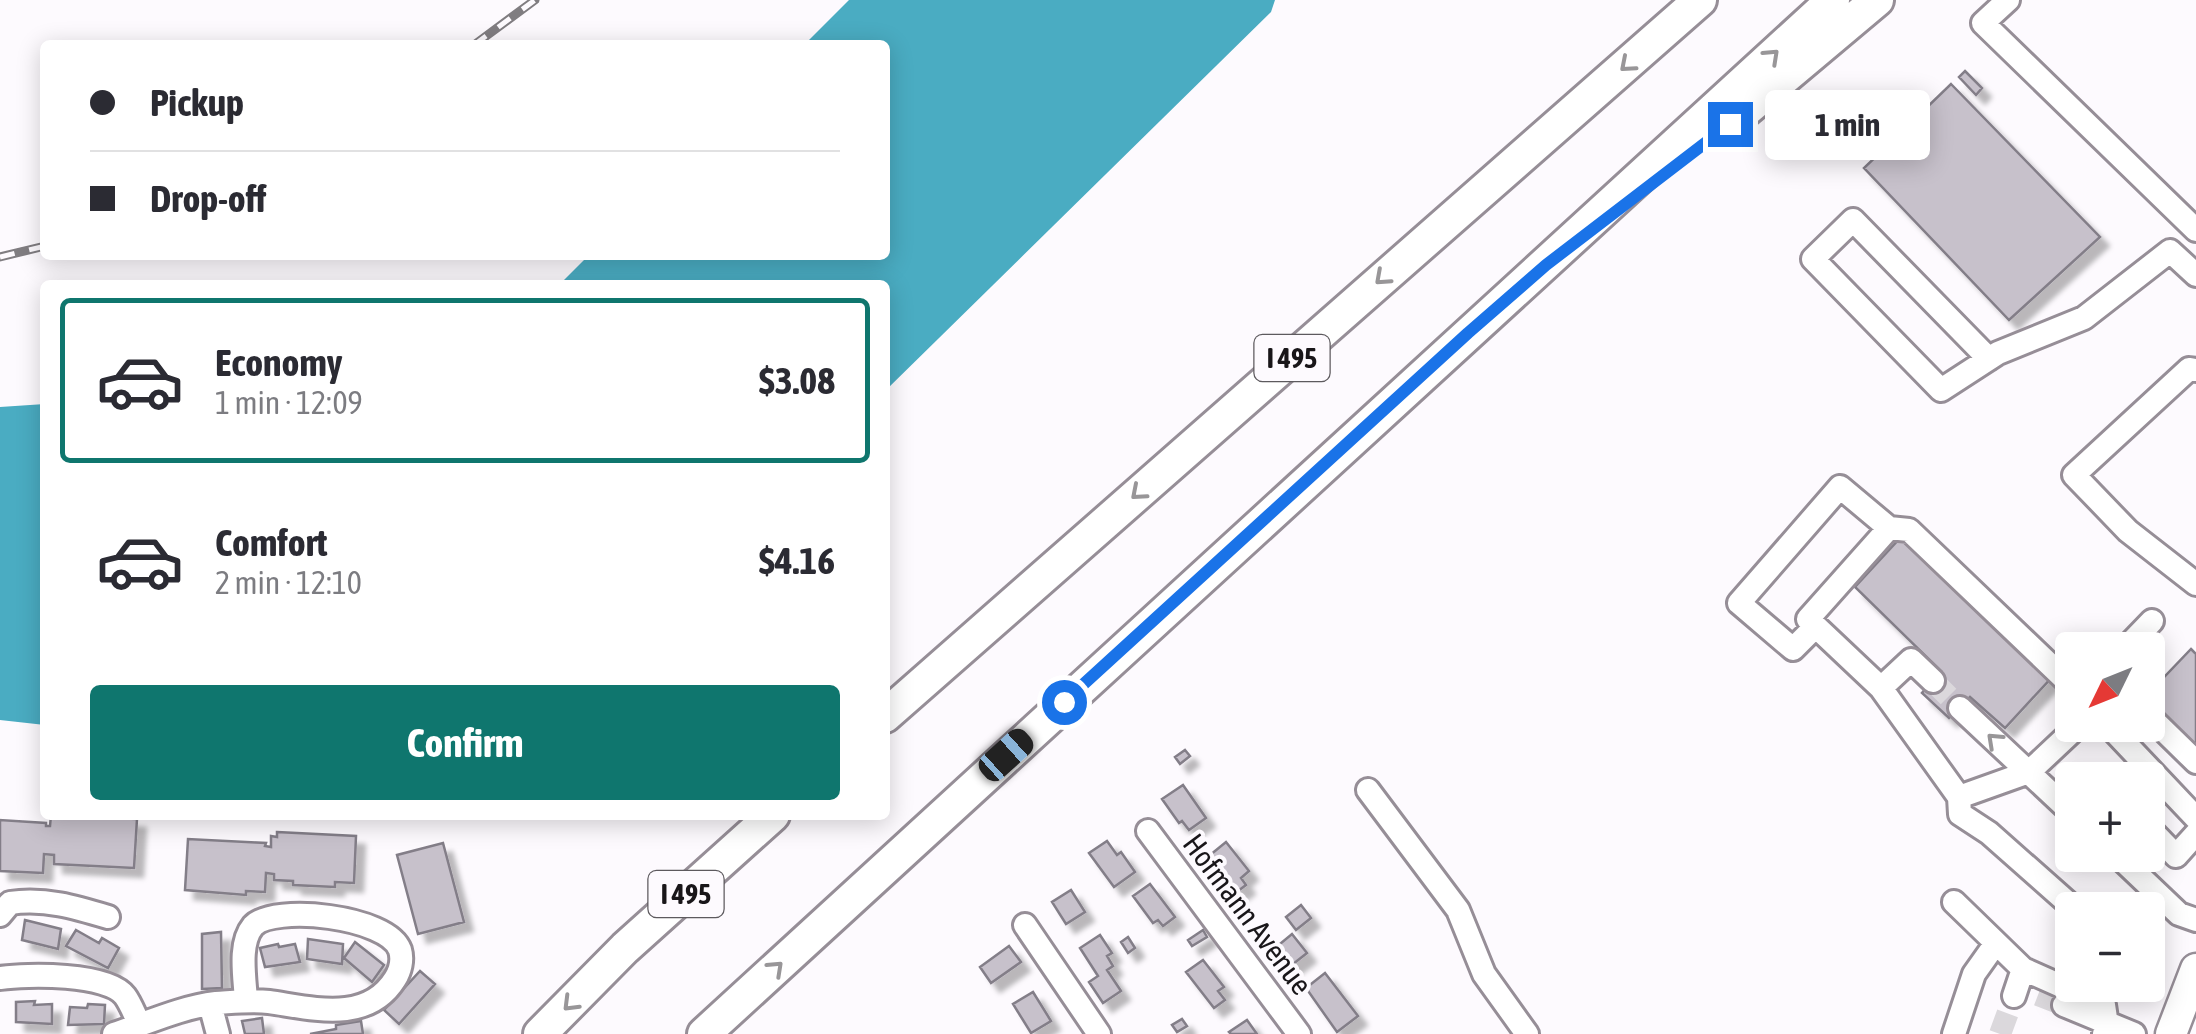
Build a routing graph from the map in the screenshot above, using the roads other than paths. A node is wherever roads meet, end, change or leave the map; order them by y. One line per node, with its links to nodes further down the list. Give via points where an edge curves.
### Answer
1 (1700, 0): 19 (highway, I 495, one-way to 19)
2 (1833, 0): 6 (highway, one-way to 2)
3 (1877, 0): 6 (highway)
4 (2008, 0): 5 (street, via 1983,23)
5 (2196, 230)
6 (1546, 265): 51 (highway, one-way to 6)
7 (2196, 275): 8 (street, via 2170,251 2084,318)
8 (1989, 359): 8 (street, via 1853,220 1813,258 1942,390)
9 (2196, 370): 11 (street, via 2189,369 2074,475 2128,530)
10 (1888, 528): 13 (street, via 1808,619); 13 (street, via 1840,487 1738,603 1794,649); 15 (street, via 1909,530)
11 (2196, 584)
12 (2152, 620): 14 (street)
13 (1816, 627): 17 (street)
14 (2141, 632)
15 (2055, 670)
16 (1933, 681): 17 (street, via 1911,660)
17 (1881, 688): 26 (street)
18 (1960, 708): 24 (street, one-way to 18)
19 (890, 712)
20 (2165, 732): 23 (street)
21 (2062, 742): 24 (street)
22 (2124, 742): 28 (street)
23 (2196, 762)
24 (2029, 772): 26 (street); 27 (street)
25 (1368, 790): 54 (street, via 1458,910 1484,974)
26 (1960, 796): 34 (street, via 1960,814)
27 (2055, 797)
28 (2196, 818)
29 (767, 820): 50 (highway, I 495, one-way to 50)
30 (1148, 831): 53 (street, Hofmann Avenue)
31 (2196, 834): 32 (street, via 2176,856)
32 (2165, 845)
33 (2135, 872): 38 (street, via 2179,914)
34 (2056, 892)
35 (1954, 902): 40 (street)
36 (0, 915): 37 (street, via 10,902 24,901 64,903)
37 (108, 917)
38 (2196, 920)
39 (1025, 925): 52 (street)
40 (1996, 943): 47 (street, via 2023,987 2104,1005); 55 (street, via 1974,974)
41 (2196, 969): 57 (main road)
42 (0, 978): 46 (street, via 26,974 106,985 124,993)
43 (258, 1002): 43 (street, via 330,1011 374,1002 400,971 400,951 390,936 344,918 268,919 255,924 247,938 244,968); 44 (street)
44 (210, 1004): 46 (street); 49 (street)
45 (2064, 1006): 47 (street)
46 (140, 1025): 48 (street)
47 (2105, 1030): 56 (street)
48 (114, 1034)
49 (218, 1034)
50 (540, 1034)
51 (704, 1034)
52 (1099, 1034)
53 (1299, 1034)
54 (1527, 1034)
55 (1954, 1034)
56 (2134, 1034)
57 (2171, 1034)

